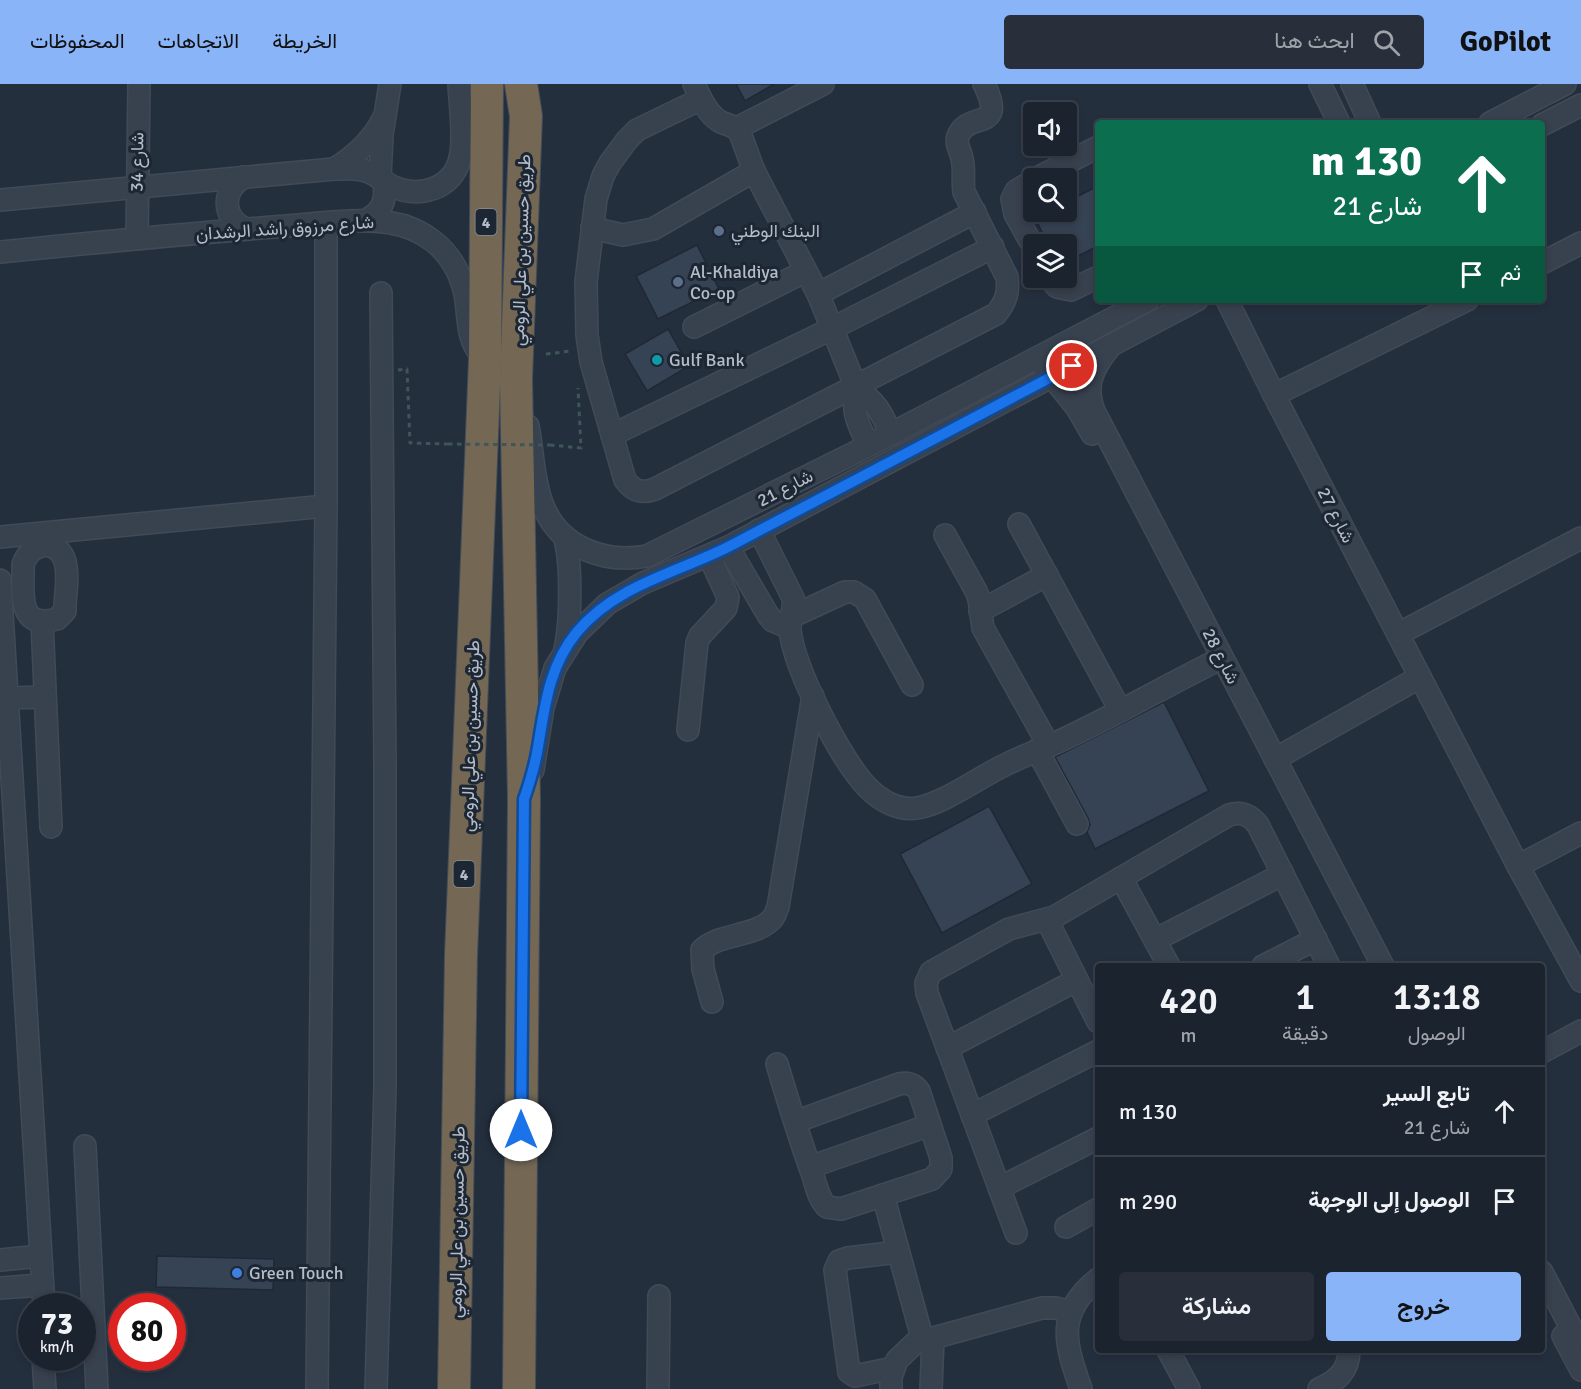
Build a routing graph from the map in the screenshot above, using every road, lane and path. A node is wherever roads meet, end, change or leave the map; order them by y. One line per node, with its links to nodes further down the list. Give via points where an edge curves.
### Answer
1 (139, 84): 27 (street, شارع 34)
2 (390, 84): 14 (street)
3 (459, 84): 26 (street, via 460,158 455,172 432,191 417,193)
4 (487, 84): 56 (highway, طريق حسين بن علي الرومي / 4)
5 (521, 84): 15 (highway, طريق حسين بن علي الرومي / 4)
6 (528, 84): 15 (highway)
7 (823, 84): 20 (street)
8 (984, 84): 30 (street, via 992,102 991,111 964,128 957,139 962,183)
9 (1320, 84): 16 (street)
10 (1352, 84): 17 (street)
11 (1565, 84): 18 (street)
12 (698, 92): 20 (street, via 718,120); 33 (street, via 627,140 603,176)
13 (1581, 105): 19 (street)
14 (386, 113): 23 (street, via 359,151); 26 (street, via 381,146)
15 (526, 116): 59 (highway, طريق حسين بن علي الرومي / 4)
16 (1338, 120)
17 (1369, 120)
18 (1496, 120)
19 (1545, 123)
20 (737, 128): 24 (street)
21 (1095, 149): 22 (street)
22 (1057, 168)
23 (334, 169): 25 (street); 26 (street, via 363,170)
24 (754, 171): 33 (street, via 643,233 612,234); 41 (street)
25 (244, 177): 27 (street); 34 (street, via 231,188 226,204 232,219)
26 (382, 180): 31 (street, via 384,203 380,211)
27 (137, 187): 29 (street); 36 (street, شارع 34)
28 (1023, 187): 35 (street, via 1012,200)
29 (0, 200)
30 (975, 212): 38 (street); 45 (street)
31 (364, 221): 32 (street, شارع مرزوق راشد الرشدان); 56 (street, شارع مرزوق راشد الرشدان, via 407,226 434,241 447,255 465,294 470,336)
32 (326, 224): 34 (street, شارع مرزوق راشد الرشدان); 66 (street)
33 (592, 228): 64 (street, via 586,282 587,335)
34 (245, 230): 36 (street, شارع مرزوق راشد الرشدان)
35 (1027, 234)
36 (137, 239): 39 (street, شارع مرزوق راشد الرشدان)
37 (1581, 243): 40 (street)
38 (993, 247): 51 (street); 61 (street, via 1009,287 996,314)
39 (0, 252)
40 (1545, 261)
41 (806, 271): 45 (street); 50 (street)
42 (1095, 278): 43 (street)
43 (1077, 287)
44 (381, 292): 151 (street, via 386,1088)
45 (818, 294): 51 (street)
46 (1137, 303): 55 (street, شارع 21)
47 (1191, 303): 52 (street, شارع 21)
48 (1228, 303): 62 (street, شارع 27)
49 (1461, 303): 62 (street)
50 (694, 327)
51 (833, 328): 61 (street); 64 (street)
52 (1112, 345): 58 (street, شارع 21); 92 (street, شارع 28, via 1092,374 1091,402)
53 (576, 351): 54 (path)
54 (546, 354)
55 (1037, 358): 58 (street, شارع 28); 63 (street, شارع 21)
56 (485, 360): 152 (highway, طريق حسين بن علي الرومي / 4, via 461,955)
57 (407, 369): 60 (path, bridge, via 410,443 581,448)
58 (1052, 376): 68 (street, شارع 21); 83 (street, شارع 28, via 1084,420)
59 (516, 379): 70 (street, شارع 21, via 542,503); 93 (highway, طريق حسين بن علي الرومي / 4)
60 (577, 385)
61 (856, 389): 63 (street, via 877,406); 64 (street, via 648,492 634,490 625,480); 65 (street, via 856,415)
62 (1274, 396): 81 (street, شارع 27)
63 (891, 434): 65 (street, شارع 21)
64 (612, 435)
65 (868, 445): 73 (street, شارع 21)
66 (326, 506): 71 (street); 150 (street)
67 (1019, 524): 76 (street)
68 (759, 530): 74 (street, شارع 21); 80 (street, via 793,598)
69 (945, 535): 78 (street, via 976,591)
70 (564, 536): 73 (street, شارع 21, via 586,551 611,558 647,556); 82 (street, via 569,564)
71 (0, 537)
72 (1581, 538): 81 (street)
73 (669, 547): 75 (street, via 668,562)
74 (719, 551): 75 (street, شارع 21); 80 (street, via 773,621); 90 (street, via 728,597 726,608 697,643)
75 (682, 568): 82 (street, شارع 21, via 643,583 607,604 591,617)
76 (1047, 575): 78 (street); 89 (street)
77 (0, 580): 88 (street)
78 (980, 611): 91 (street, via 983,628)
79 (42, 621): 87 (street)
80 (791, 622): 85 (street, via 845,592 859,594); 86 (street, via 798,659)
81 (1398, 634): 84 (street, شارع 27)
82 (565, 650): 93 (street, شارع 21, via 548,688)
83 (1212, 663): 89 (street); 106 (street, شارع 28)
84 (1420, 677): 92 (street); 97 (street, شارع 27)
85 (912, 685)
86 (813, 696): 91 (street, via 858,777 880,798 897,807 925,806); 110 (street, via 778,907 773,919 764,925 702,950)
87 (45, 697): 88 (street); 95 (street)
88 (7, 698): 129 (street)
89 (1120, 710): 91 (street)
90 (688, 730)
91 (1043, 748): 94 (street)
92 (1275, 759): 107 (street, شارع 28)
93 (524, 799): 153 (highway, طريق حسين بن علي الرومي / 4)
94 (1077, 824)
95 (51, 827)
96 (1581, 833): 97 (street)
97 (1518, 866): 109 (street, شارع 27)
98 (1282, 874): 99 (street, via 1258,825 1247,814 1240,813 1229,815); 101 (street); 102 (street)
99 (1121, 878): 100 (street); 102 (street)
100 (1047, 920): 108 (street); 113 (street, via 1009,929 927,977 926,988)
101 (1316, 939): 104 (street); 105 (street)
102 (1155, 940): 103 (street)
103 (1167, 963)
104 (1269, 963)
105 (1328, 963)
106 (1368, 963)
107 (1381, 963)
108 (1077, 980): 111 (street); 113 (street)
109 (1581, 981)
110 (712, 1002)
111 (1095, 1016)
112 (1581, 1031): 114 (street)
113 (947, 1047): 117 (street)
114 (1545, 1050)
115 (1095, 1053): 117 (street)
116 (777, 1064): 118 (street)
117 (972, 1115): 123 (street)
118 (795, 1122): 119 (street, via 903,1083 912,1084 919,1091); 122 (street)
119 (930, 1125): 122 (street); 124 (street, via 941,1158 938,1173 932,1179)
120 (1095, 1140): 123 (street)
121 (85, 1146): 149 (street)
122 (810, 1167): 124 (street, via 822,1201 831,1210)
123 (999, 1188): 127 (street)
124 (883, 1195): 128 (street)
125 (1095, 1211): 126 (street)
126 (1066, 1227)
127 (1016, 1233)
128 (898, 1252): 139 (street); 146 (street, via 843,1259 834,1270 849,1372)
129 (40, 1257): 130 (street); 133 (street)
130 (0, 1260)
131 (1545, 1278): 140 (street)
132 (1095, 1281): 138 (street, via 1083,1291)
133 (42, 1284): 134 (street); 135 (street)
134 (0, 1288)
135 (43, 1293)
136 (660, 1296): 154 (street)
137 (1545, 1301): 143 (street)
138 (1071, 1312): 139 (street, via 1042,1308); 156 (street, via 1066,1335)
139 (928, 1339): 146 (street, via 909,1347 897,1360); 155 (street)
140 (1581, 1347)
141 (1170, 1353): 157 (street)
142 (1348, 1353): 158 (street, via 1341,1376)
143 (1581, 1370)
144 (44, 1371): 147 (street)
145 (55, 1371): 148 (street)
146 (892, 1379)
147 (45, 1389)
148 (57, 1389)
149 (97, 1389)
150 (317, 1389)
151 (376, 1389)
152 (454, 1389)
153 (519, 1389)
154 (658, 1389)
155 (932, 1389)
156 (1081, 1389)
157 (1189, 1389)
158 (1319, 1389)

